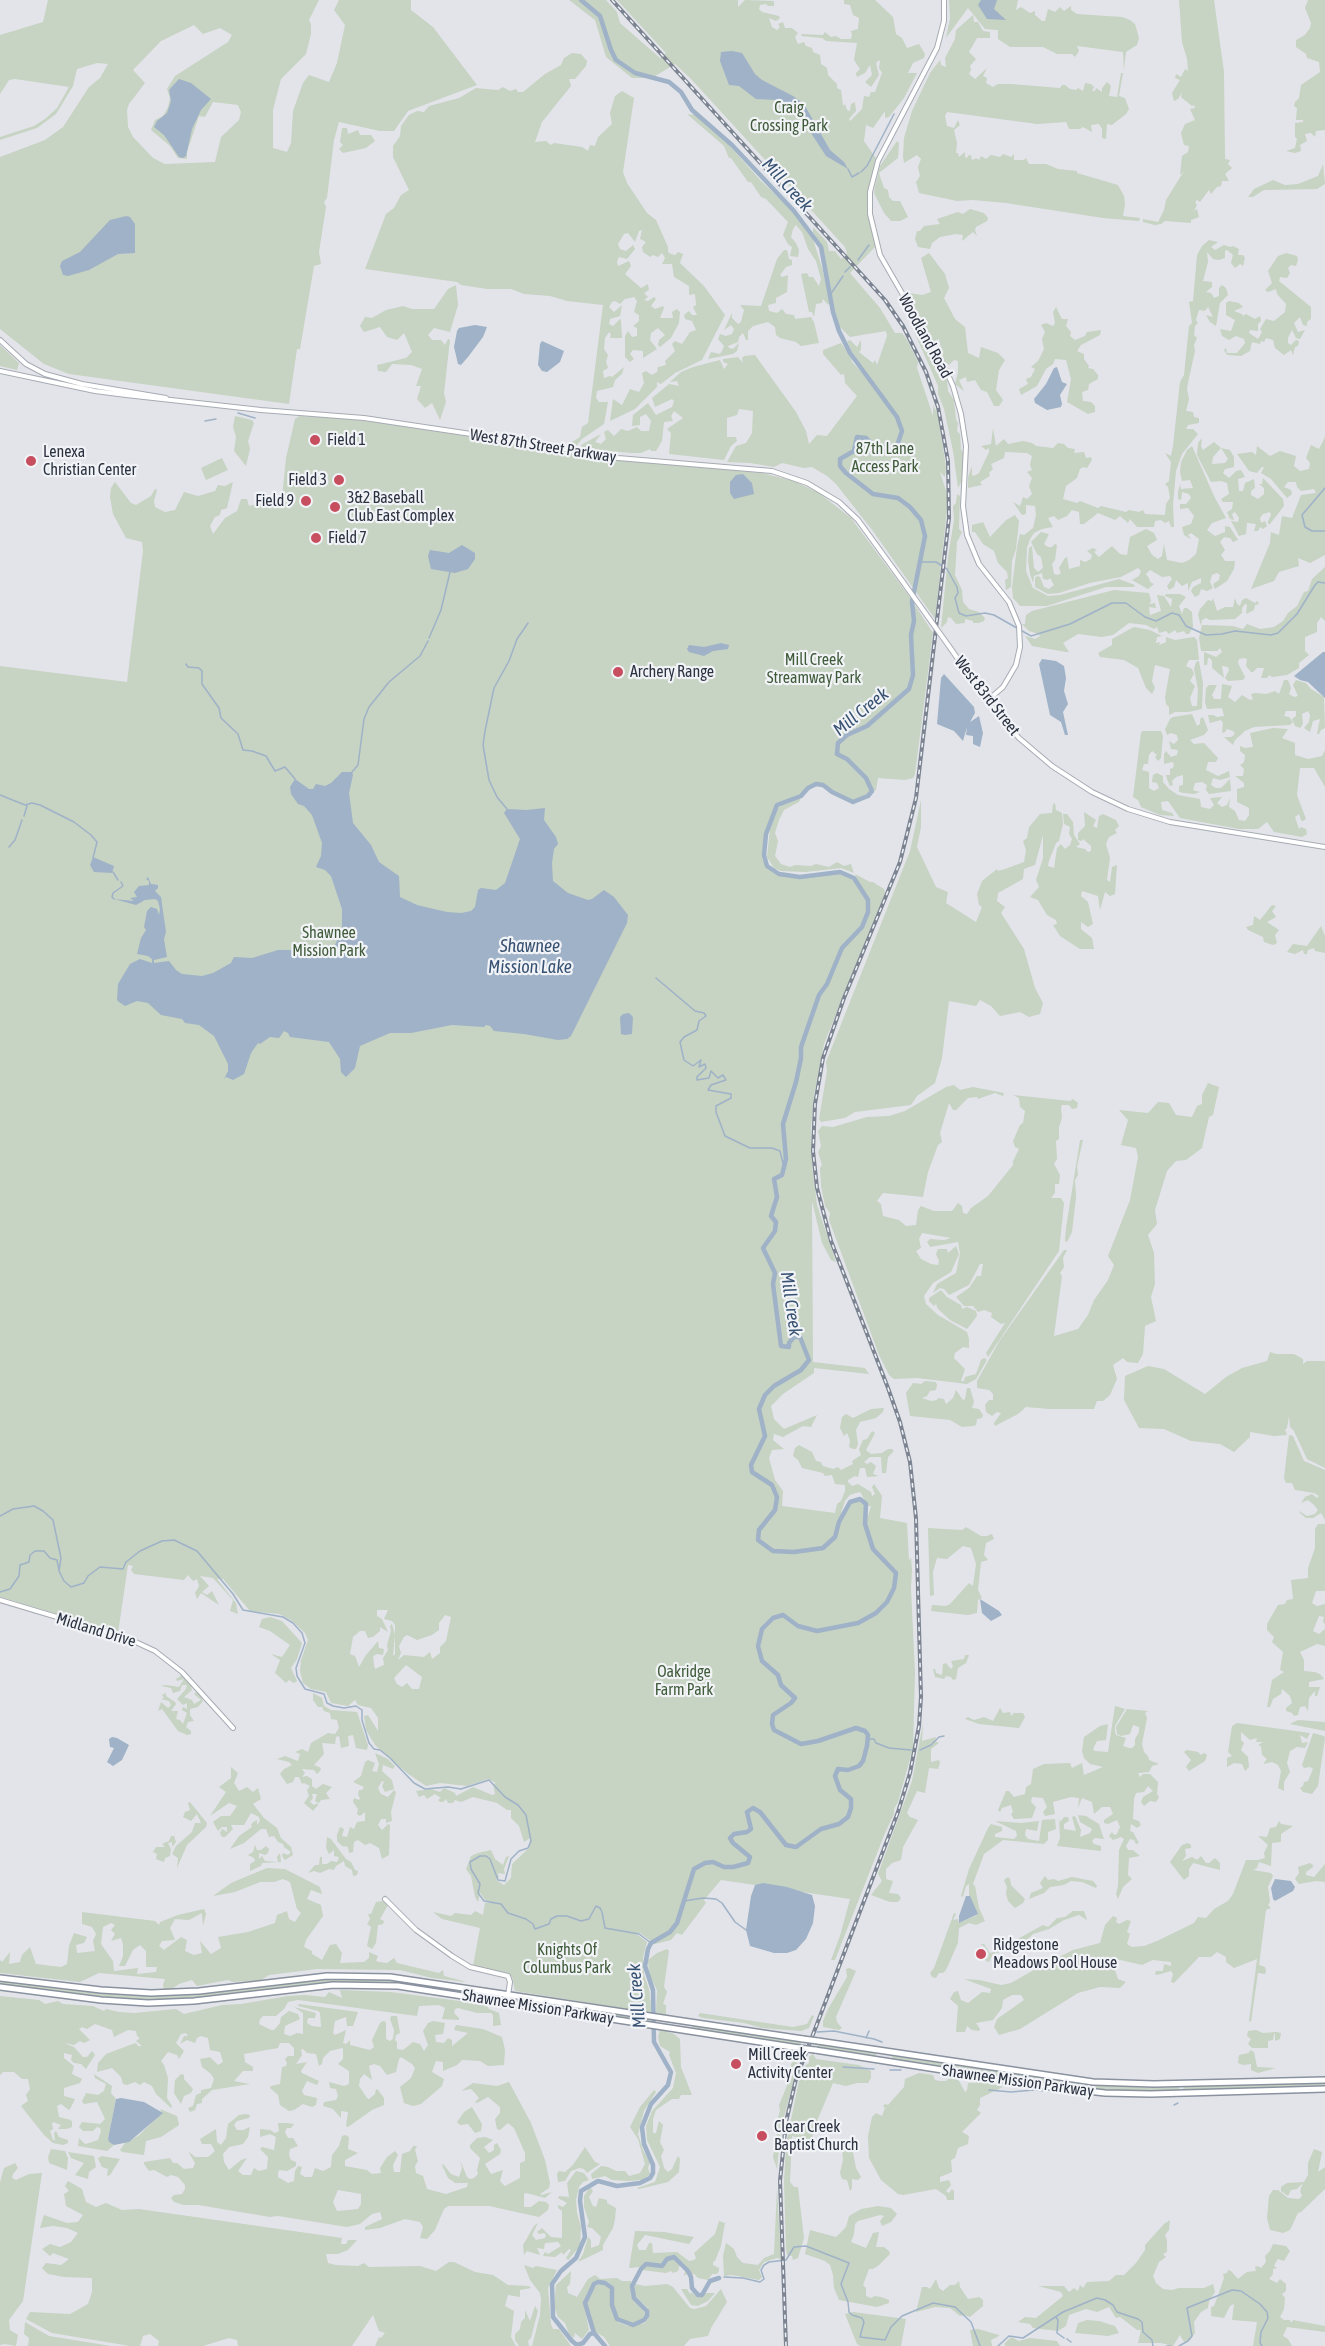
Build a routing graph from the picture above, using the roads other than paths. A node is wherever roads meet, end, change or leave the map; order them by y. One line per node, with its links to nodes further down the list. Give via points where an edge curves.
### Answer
1 (944, 0): 6 (main road, Woodland Road, via 937,48 878,161 870,192 870,214 880,255 953,386 966,446 963,506 967,535 981,567 1009,602 1017,619 1021,637 1013,672)
2 (0, 340): 4 (main road, West 87th Street Parkway, via 26,364 45,374)
3 (0, 371): 4 (main road, West 87th Street Parkway, via 95,391)
4 (166, 399): 5 (main road, West 87th Street Parkway, via 364,418 601,456 772,471 807,483 839,502 858,520)
5 (887, 560): 6 (main road, West 83rd Street, bridge)
6 (987, 701): 7 (main road, West 83rd Street, via 1040,758 1115,804 1181,824)
7 (1325, 847)
8 (0, 1600): 9 (main road, Midland Drive, via 149,1647 182,1672)
9 (233, 1728)
10 (385, 1899): 13 (main road, via 424,1936 457,1960 506,1975 510,1980)
11 (0, 1978): 13 (highway, Shawnee Mission Parkway, via 151,1994 309,1978 373,1976)
12 (0, 1987): 14 (highway, Shawnee Mission Parkway, via 156,2003 368,1985)
13 (508, 1993): 14 (main road); 16 (highway, Shawnee Mission Parkway, bridge, via 1074,2080)
14 (507, 2002): 18 (highway, Shawnee Mission Parkway, bridge, via 1070,2089)
15 (1325, 2080): 16 (highway, Shawnee Mission Parkway)
16 (1180, 2084): 18 (highway)
17 (1325, 2089): 18 (highway, Shawnee Mission Parkway)
18 (1181, 2093)

